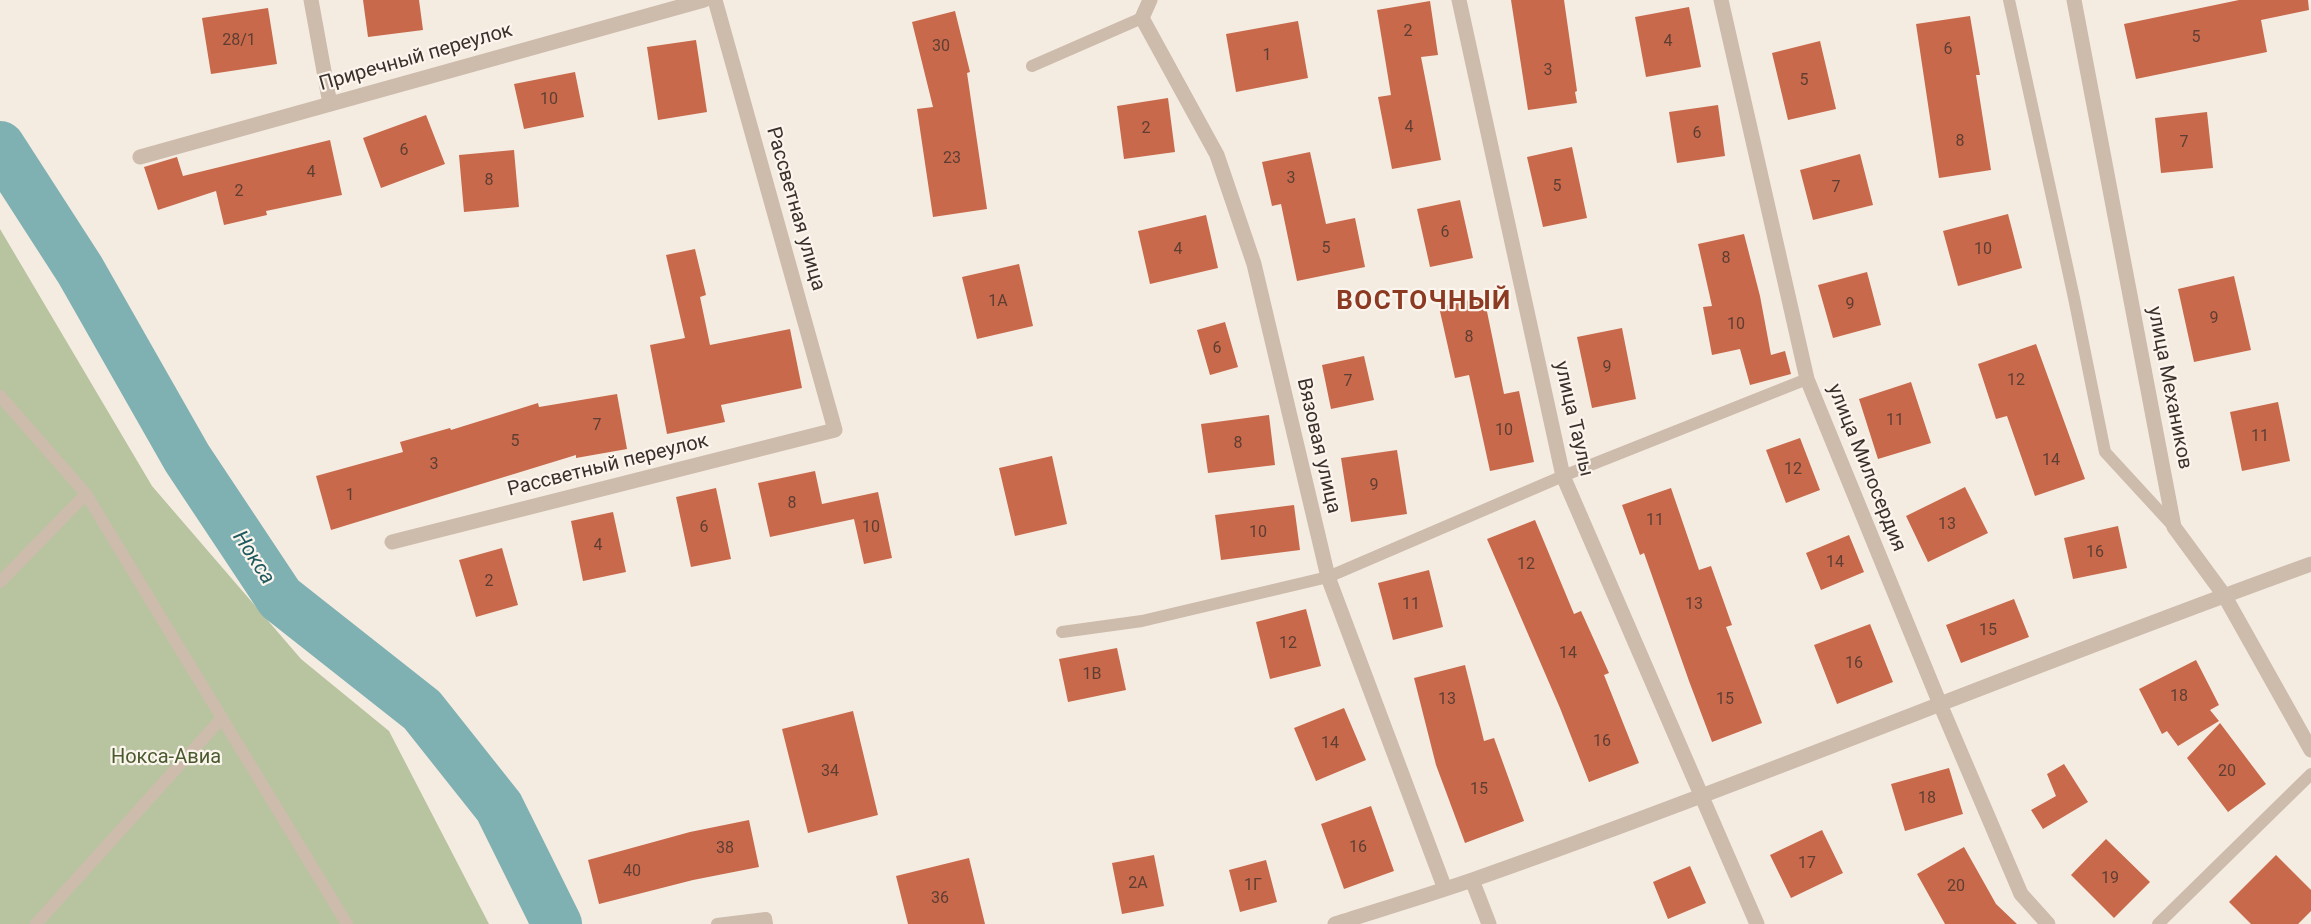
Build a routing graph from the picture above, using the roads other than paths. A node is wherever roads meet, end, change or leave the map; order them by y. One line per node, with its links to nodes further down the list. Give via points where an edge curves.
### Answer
1 (310, 0): 11 (street)
2 (704, 0): 11 (street, Приречный переулок)
3 (715, 0): 15 (street, Рассветная улица)
4 (1150, 0): 9 (street)
5 (1460, 0): 16 (street, улица Таулы)
6 (1721, 0): 13 (street, улица Милосердия)
7 (2009, 0): 18 (lane, via 2105,452)
8 (2074, 0): 18 (street, улица Механиков)
9 (1142, 18): 10 (lane); 21 (street, Вязовая улица, via 1217,155 1254,264)
10 (1032, 66)
11 (330, 104): 12 (street, Приречный переулок)
12 (141, 157)
13 (1807, 379): 16 (lane); 25 (street, улица Милосердия)
14 (0, 396): 17 (lane)
15 (835, 430): 19 (street, Рассветный переулок)
16 (1563, 476): 21 (lane); 29 (street, улица Таулы)
17 (86, 494): 22 (lane); 26 (lane)
18 (2174, 527): 23 (street, улица Механиков)
19 (392, 543)
20 (2311, 564): 23 (street)
21 (1328, 577): 24 (lane, via 1142,621); 31 (street, Вязовая улица)
22 (0, 582)
23 (2224, 595): 25 (street); 27 (street, улица Механиков)
24 (1062, 632)
25 (1940, 704): 29 (street); 39 (street, улица Милосердия, via 2021,894)
26 (221, 719): 32 (lane); 33 (lane)
27 (2311, 750)
28 (2311, 774): 40 (lane)
29 (1703, 796): 30 (street); 38 (street, улица Таулы)
30 (1472, 880): 31 (street); 37 (street)
31 (1445, 889): 36 (street)
32 (36, 924)
33 (347, 924)
34 (717, 924): 35 (lane, via 766,918)
35 (767, 924)
36 (1335, 924)
37 (1489, 924)
38 (1757, 924)
39 (2048, 924)
40 (2158, 924)

